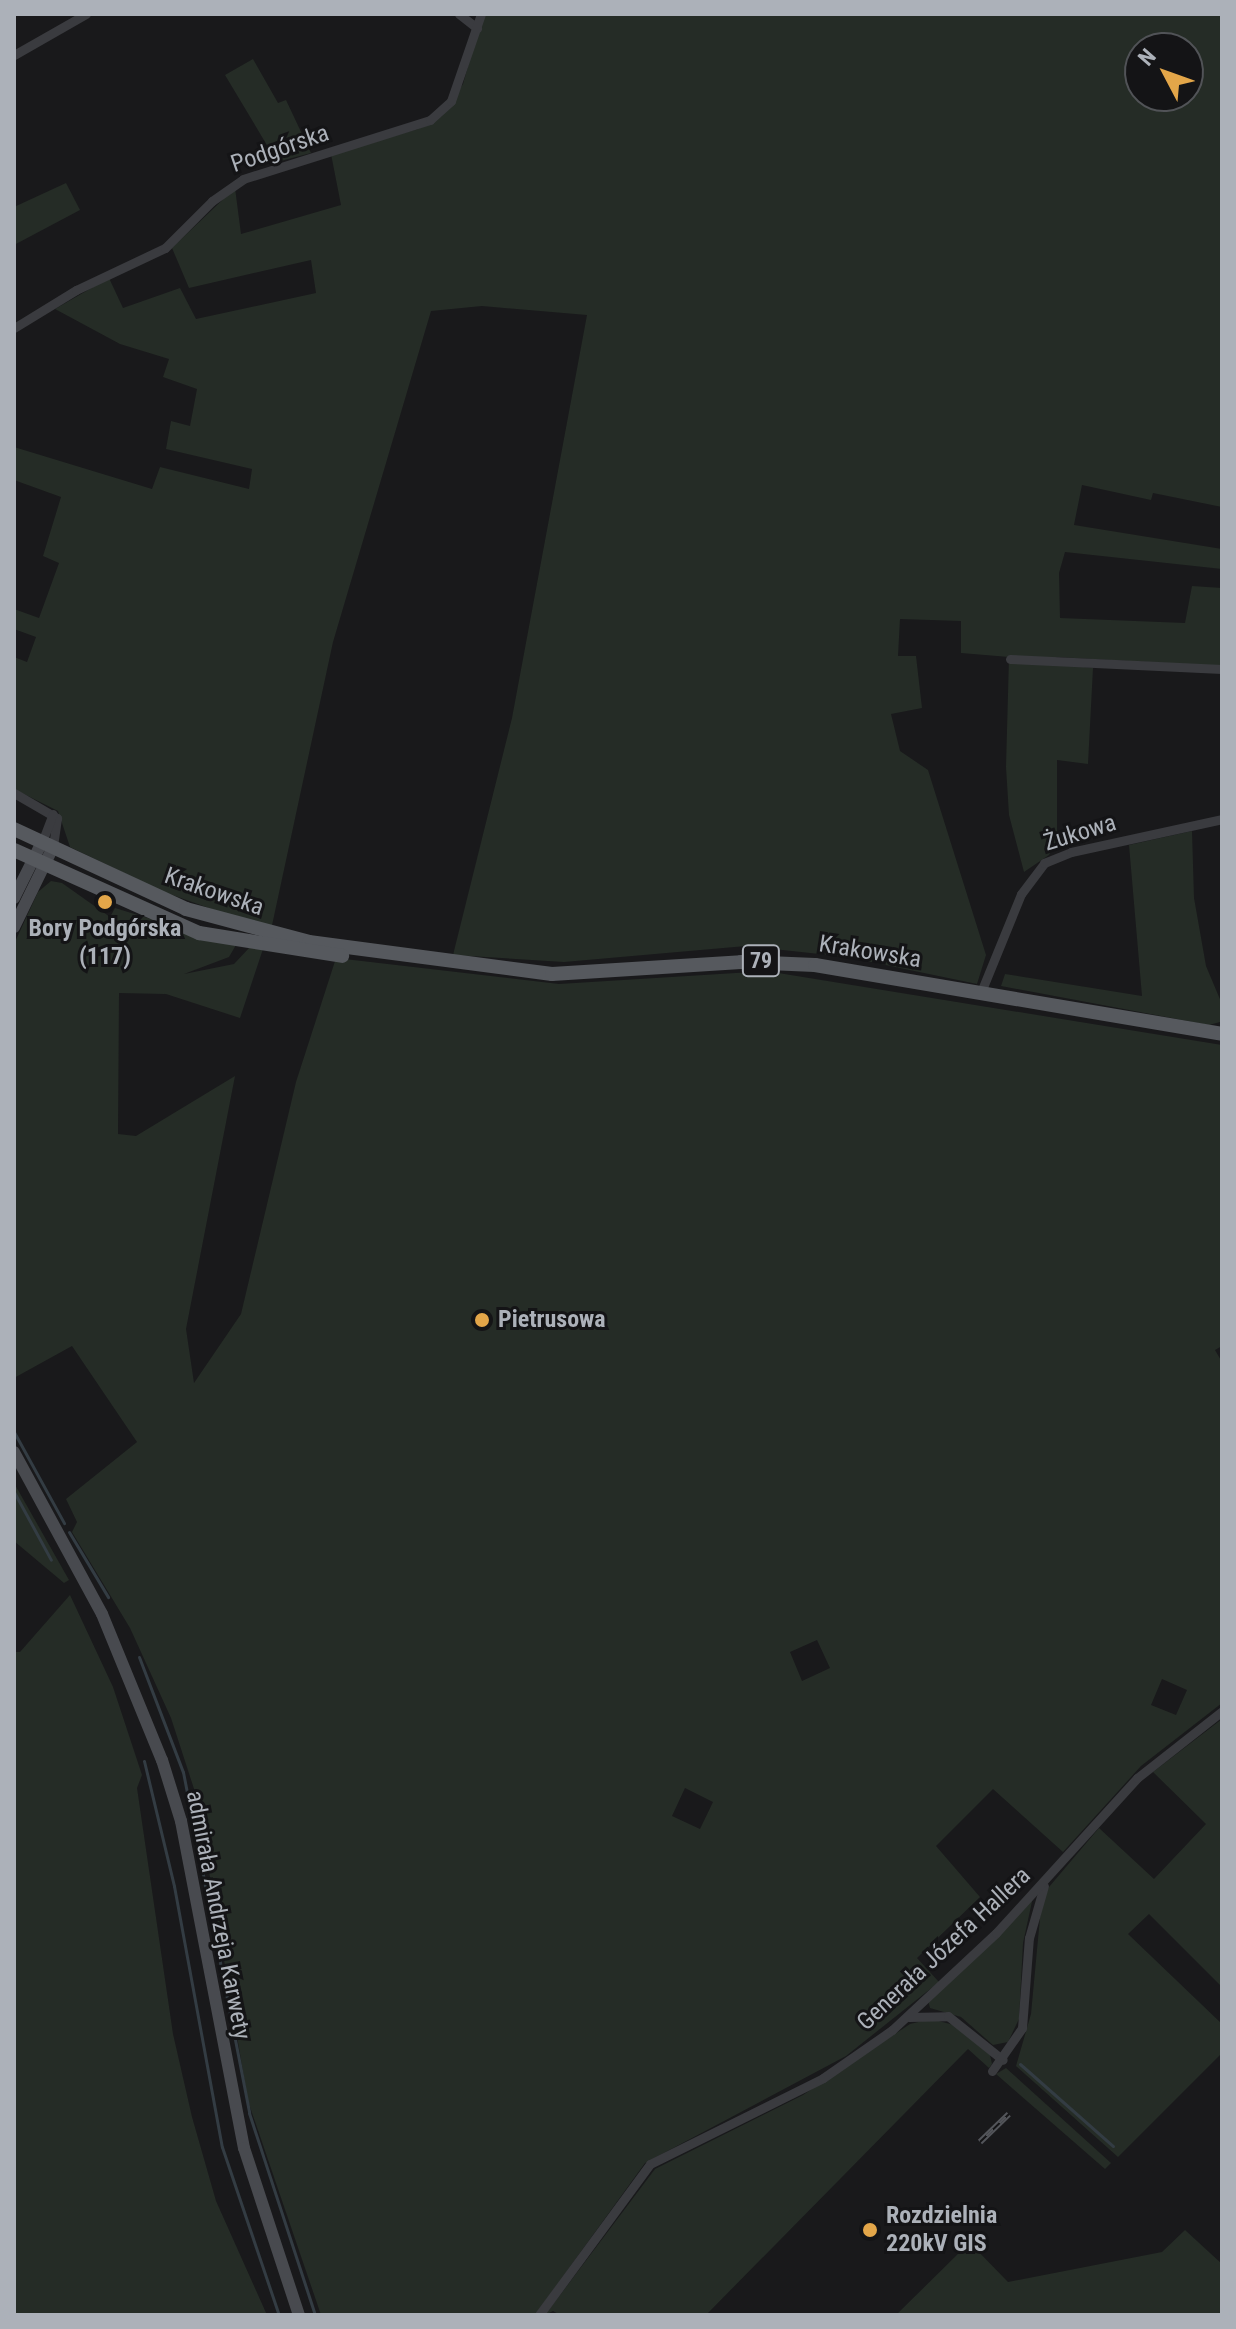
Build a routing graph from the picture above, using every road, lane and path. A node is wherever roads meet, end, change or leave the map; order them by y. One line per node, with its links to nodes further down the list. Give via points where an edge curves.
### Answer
1 (86, 14): 5 (street)
2 (459, 14): 4 (street)
3 (481, 14): 4 (street, Podgórska)
4 (477, 28): 6 (street, Podgórska, via 451,101 430,120 243,179 212,201 165,248 76,290)
5 (14, 55)
6 (14, 328)
7 (1010, 659): 8 (street)
8 (1222, 669)
9 (14, 793): 12 (street, via 53,814)
10 (1222, 819): 19 (street, Żukowa, via 1071,852 1044,863 1021,894)
11 (14, 829): 12 (main road, Krakowska / 79)
12 (47, 845): 14 (main road); 18 (main road, Krakowska / 79, via 211,918 262,933)
13 (14, 853): 14 (main road, Krakowska / 79); 15 (main road)
14 (39, 862): 15 (main road); 17 (main road); 18 (main road, Krakowska / 79, via 210,937 323,954)
15 (23, 879): 16 (main road)
16 (14, 898)
17 (14, 927)
18 (412, 959): 19 (main road, Krakowska / 79, via 581,975 790,962)
19 (981, 992): 20 (main road, Krakowska / 79)
20 (1222, 1034)
21 (14, 1452): 27 (main road, admirała Andrzeja Karwety, via 102,1614 162,1760 181,1821 241,2134)
22 (1222, 1711): 23 (street, Generała Józefa Hallera, via 1137,1778)
23 (1047, 1879): 24 (street, Generała Józefa Hallera); 25 (street, via 1032,1922 1022,2028)
24 (906, 2019): 25 (street, via 924,2013 948,2016); 28 (street, Generała Józefa Hallera, via 823,2078 650,2164)
25 (1003, 2060): 26 (street)
26 (992, 2071)
27 (299, 2315)
28 (539, 2315)

